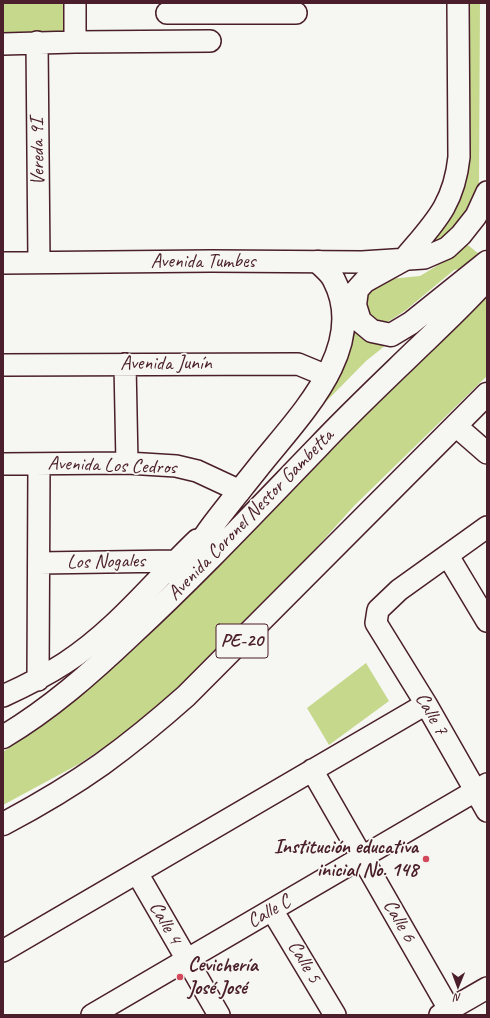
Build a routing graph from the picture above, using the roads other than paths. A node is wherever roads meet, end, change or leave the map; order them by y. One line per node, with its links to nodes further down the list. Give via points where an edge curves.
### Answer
1 (75, 3): 8 (street)
2 (458, 3): 12 (street, via 459,157 455,182 449,199 437,219)
3 (166, 8): 4 (street); 9 (street)
4 (252, 8): 5 (street)
5 (296, 14)
6 (210, 41): 9 (street)
7 (37, 42): 8 (street); 10 (street); 13 (street, Vereda 9I)
8 (75, 42): 9 (street)
9 (166, 42)
10 (3, 44)
11 (487, 192): 12 (street, Avenida Tumbes, via 476,216 447,248 424,258)
12 (403, 260): 14 (street, Avenida Tumbes); 18 (highway, via 365,281)
13 (39, 262): 14 (street, Avenida Tumbes); 16 (street, Avenida Tumbes)
14 (318, 262): 18 (highway, via 334,279 341,297)
15 (487, 262): 18 (highway, via 412,323 391,335 372,332 360,321 355,305)
16 (3, 263)
17 (487, 279): 34 (highway, Avenida Coronel Nestor Gambetta, via 319,445)
18 (349, 298): 21 (highway, via 337,354)
19 (125, 364): 20 (street, Avenida Junín); 21 (street, Avenida Junín, via 298,364); 25 (street)
20 (3, 365)
21 (327, 376): 28 (highway, via 308,407)
22 (487, 394): 23 (highway, PE-20)
23 (456, 426): 24 (street); 43 (highway, PE-20, via 186,696 102,764)
24 (487, 453)
25 (127, 463): 27 (street, Avenida Los Cedros); 28 (street, Avenida Los Cedros, via 176,466 197,471)
26 (3, 464): 27 (street, Avenida Los Cedros)
27 (39, 464): 33 (street)
28 (240, 491): 29 (highway)
29 (212, 526): 32 (street); 34 (highway)
30 (487, 527): 31 (street)
31 (448, 556): 35 (street); 38 (street, Calle 7, via 399,590 378,610 376,616 376,623)
32 (174, 561): 33 (street, Los Nogales); 36 (street, via 114,623 66,662)
33 (39, 563): 36 (street)
34 (152, 617): 39 (highway, Avenida Coronel Nestor Gambetta, via 51,705)
35 (487, 621)
36 (38, 680): 37 (street)
37 (3, 696)
38 (426, 704): 40 (street); 41 (street, Calle 7)
39 (3, 737)
40 (312, 770): 44 (street, Calle 6); 45 (street)
41 (481, 787): 42 (street, Calle 7); 44 (street, Calle C)
42 (487, 811)
43 (3, 824)
44 (362, 857): 46 (street, Calle C); 50 (street, Calle 6)
45 (137, 873): 47 (street); 48 (street, Calle 4)
46 (272, 910): 48 (street, Calle C); 53 (street, Calle 5)
47 (3, 951)
48 (187, 960): 51 (street, Calle C); 52 (street, Calle 4)
49 (487, 988): 50 (street)
50 (444, 1012)
51 (98, 1014)
52 (219, 1015)
53 (335, 1015)

